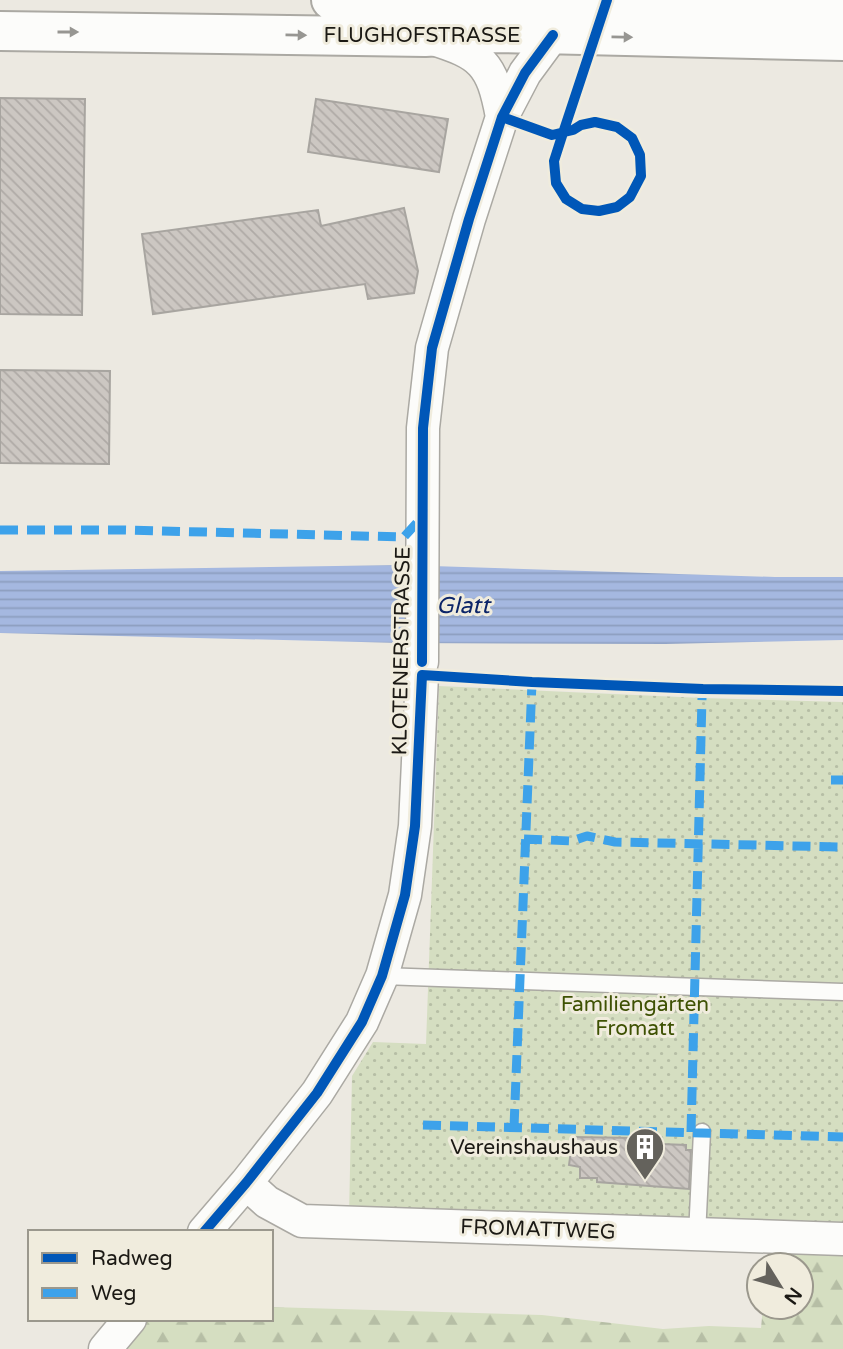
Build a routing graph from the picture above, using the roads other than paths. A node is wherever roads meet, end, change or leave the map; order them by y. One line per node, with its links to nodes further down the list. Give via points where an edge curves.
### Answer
1 (331, 0): 2 (main road, FLUGHOFSTRASSE)
2 (843, 6)
3 (0, 31): 5 (main road, FLUGHOFSTRASSE, one-way to 5)
4 (553, 35): 5 (main road, FLUGHOFSTRASSE); 6 (main road, FLUGHOFSTRASSE, one-way to 6); 7 (street, KLOTENERSTRASSE, via 524,73)
5 (425, 37): 7 (street, via 459,47 481,62 497,90)
6 (843, 41)
7 (502, 117): 8 (street, KLOTENERSTRASSE, via 432,348 423,428 422,668 415,826 405,895)
8 (382, 976): 9 (lane); 11 (street, KLOTENERSTRASSE, via 362,1022 317,1093)
9 (843, 992)
10 (702, 1132): 13 (lane)
11 (246, 1183): 12 (street, KLOTENERSTRASSE); 13 (street, FROMATTWEG, via 267,1202 302,1221)
12 (206, 1230)
13 (697, 1235): 14 (street, FROMATTWEG)
14 (843, 1239)
15 (128, 1321): 16 (street)
16 (105, 1349)

